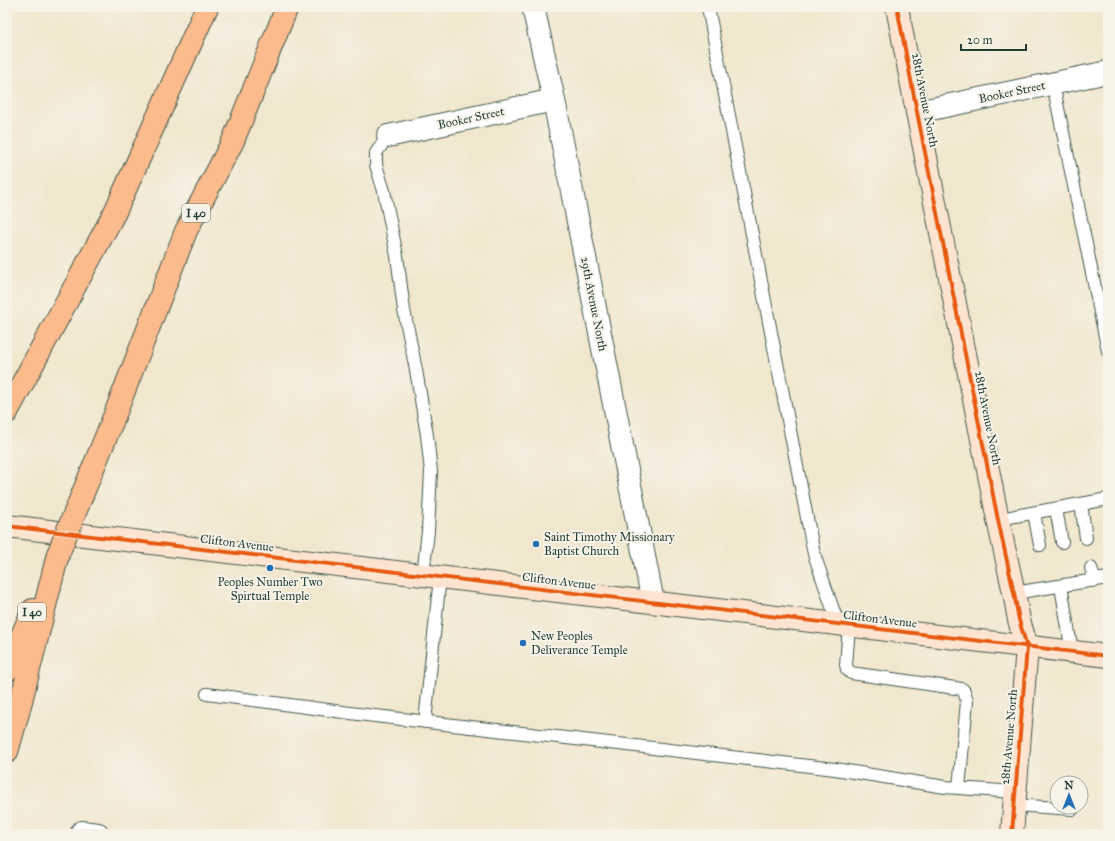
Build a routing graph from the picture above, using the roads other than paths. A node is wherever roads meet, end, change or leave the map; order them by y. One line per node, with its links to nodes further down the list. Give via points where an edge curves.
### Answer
1 (207, 7): 12 (highway, via 115,212)
2 (287, 7): 22 (highway, I 40, bridge, via 233,141 186,231)
3 (534, 7): 8 (street, 29th Avenue North)
4 (708, 7): 30 (lane, via 814,554)
5 (897, 7): 9 (street, 28th Avenue North)
6 (1108, 72): 7 (street, Booker Street)
7 (1053, 84): 9 (street, Booker Street); 11 (lane)
8 (554, 100): 10 (street, Booker Street); 29 (street, 29th Avenue North)
9 (917, 112): 17 (street, 28th Avenue North)
10 (388, 136): 24 (lane, via 376,153 376,165 397,256 404,310 426,428 430,472 428,531)
11 (1108, 351)
12 (7, 412)
13 (1108, 499): 14 (lane)
14 (1081, 504): 15 (lane); 19 (lane)
15 (1056, 509): 16 (lane); 20 (lane)
16 (1034, 513): 17 (lane); 21 (lane)
17 (998, 520): 28 (street, 28th Avenue North)
18 (7, 526): 24 (street, Clifton Avenue)
19 (1086, 538)
20 (1062, 542)
21 (1040, 545)
22 (58, 554): 34 (highway, I 40); 37 (highway)
23 (1091, 568): 27 (lane)
24 (432, 576): 29 (street, Clifton Avenue); 36 (lane)
25 (1108, 578): 27 (lane)
26 (1066, 581): 27 (lane); 28 (lane, via 1047,583); 32 (lane)
27 (1095, 581)
28 (1014, 593): 31 (street, 28th Avenue North)
29 (653, 602): 30 (street, Clifton Avenue)
30 (843, 625): 31 (street, Clifton Avenue); 38 (lane, via 846,665 851,673 964,691 967,701)
31 (1027, 646): 32 (street, Clifton Avenue); 39 (street, 28th Avenue North)
32 (1072, 652): 33 (street, Clifton Avenue)
33 (1108, 656)
34 (7, 670)
35 (207, 694): 36 (lane)
36 (425, 722): 38 (lane, via 835,769)
37 (7, 752)
38 (959, 788): 39 (lane)
39 (1014, 798): 40 (lane); 41 (street, 28th Avenue North)
40 (1049, 805)
41 (1012, 834)

